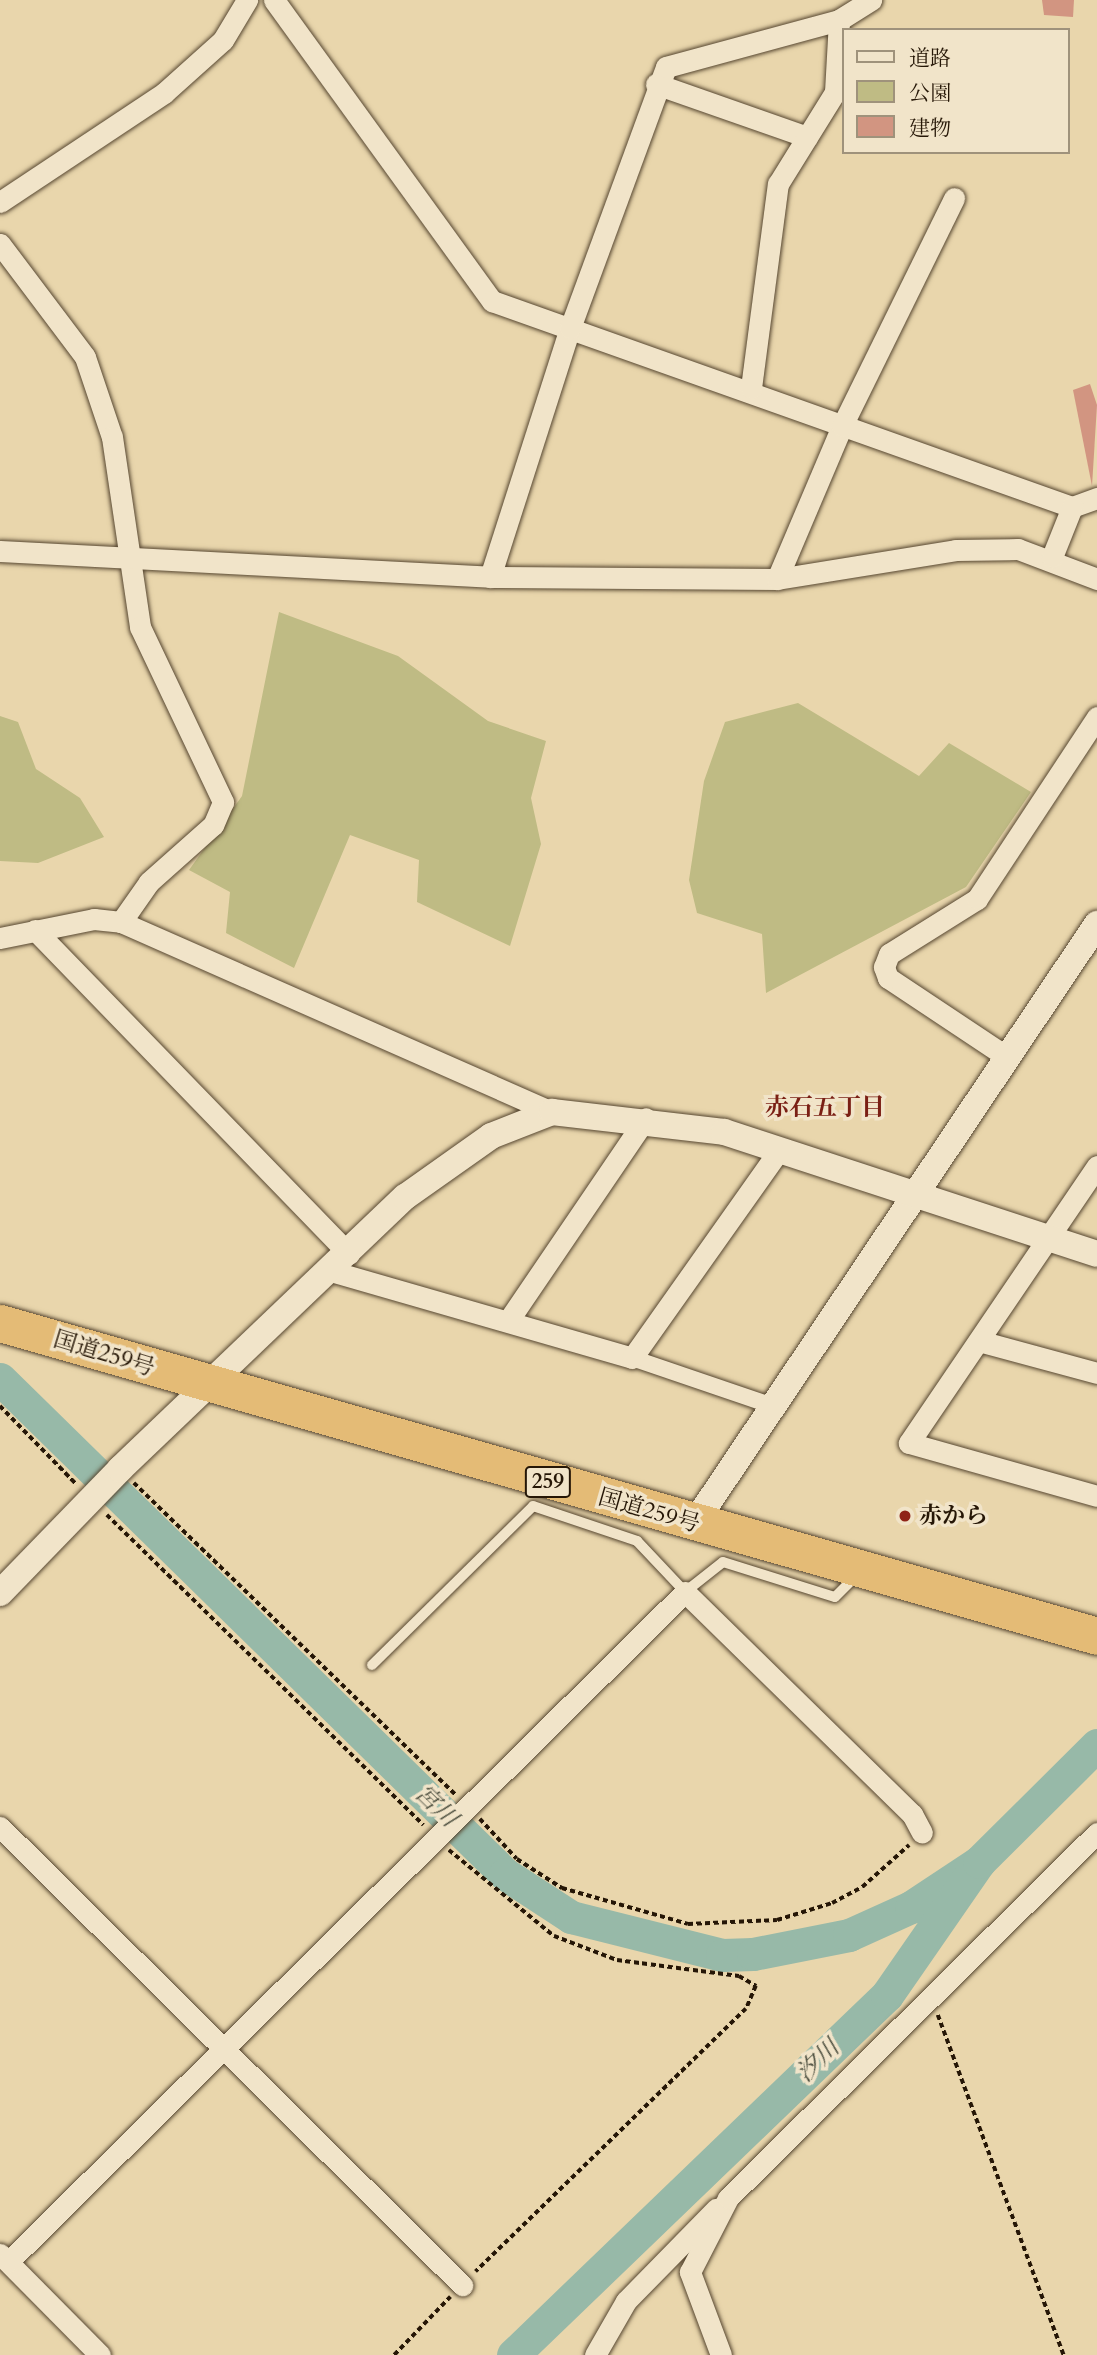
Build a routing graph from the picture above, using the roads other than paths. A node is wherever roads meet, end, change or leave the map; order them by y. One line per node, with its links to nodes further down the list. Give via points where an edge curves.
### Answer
1 (247, 0): 8 (street, via 223,40 164,93)
2 (274, 0): 10 (street, via 492,300)
3 (871, 0): 4 (street)
4 (839, 20): 5 (street, via 666,67); 6 (street, via 835,92)
5 (656, 84): 6 (street); 10 (street)
6 (807, 137): 11 (street, via 778,184)
7 (954, 198): 12 (street)
8 (0, 202)
9 (0, 244): 17 (street, via 85,357 112,437)
10 (570, 328): 11 (street); 18 (street)
11 (751, 388): 12 (street)
12 (842, 426): 14 (street); 19 (street)
13 (1097, 498): 14 (street)
14 (1072, 507): 16 (street)
15 (0, 551): 17 (street)
16 (1052, 557): 19 (street, via 1018,549 956,550); 20 (street)
17 (133, 558): 18 (street); 22 (street, via 140,627 223,802 213,825 149,882)
18 (490, 577): 19 (street)
19 (777, 579)
20 (1097, 579)
21 (1097, 718): 26 (street, via 977,899 889,954 884,967 888,978)
22 (121, 922): 24 (street, via 94,919); 27 (street)
23 (1097, 924): 26 (street)
24 (35, 930): 25 (street); 34 (street)
25 (0, 938)
26 (1007, 1057): 31 (street)
27 (552, 1112): 28 (street); 34 (street, via 491,1136 444,1165)
28 (646, 1118): 29 (street, via 724,1132); 35 (street)
29 (779, 1150): 31 (street); 38 (street)
30 (1097, 1166): 32 (street)
31 (919, 1192): 32 (street); 41 (street)
32 (1045, 1239): 33 (street); 37 (street)
33 (1097, 1254)
34 (340, 1263): 35 (street); 40 (street)
35 (508, 1321): 38 (street)
36 (0, 1323): 40 (highway, 国道259号 / 259)
37 (979, 1341): 39 (street); 42 (street, via 909,1443)
38 (632, 1358): 41 (street)
39 (1097, 1373)
40 (212, 1386): 43 (highway, 国道259号 / 259); 46 (street, via 118,1470)
41 (773, 1406): 43 (street)
42 (1097, 1496)
43 (694, 1524): 44 (highway, 国道259号 / 259)
44 (861, 1570): 45 (lane, via 835,1597 723,1562); 47 (highway, 国道259号 / 259)
45 (685, 1592): 48 (lane, via 637,1541 533,1506); 50 (street, via 912,1814); 52 (street)
46 (0, 1593)
47 (1097, 1636)
48 (372, 1665)
49 (0, 1827): 52 (street)
50 (922, 1833)
51 (1097, 1833): 53 (street)
52 (224, 2047): 54 (street); 55 (street)
53 (728, 2198): 57 (street, via 625,2301); 58 (street, via 690,2272)
54 (4, 2258): 56 (street)
55 (462, 2285)
56 (100, 2355)
57 (595, 2355)
58 (721, 2355)

